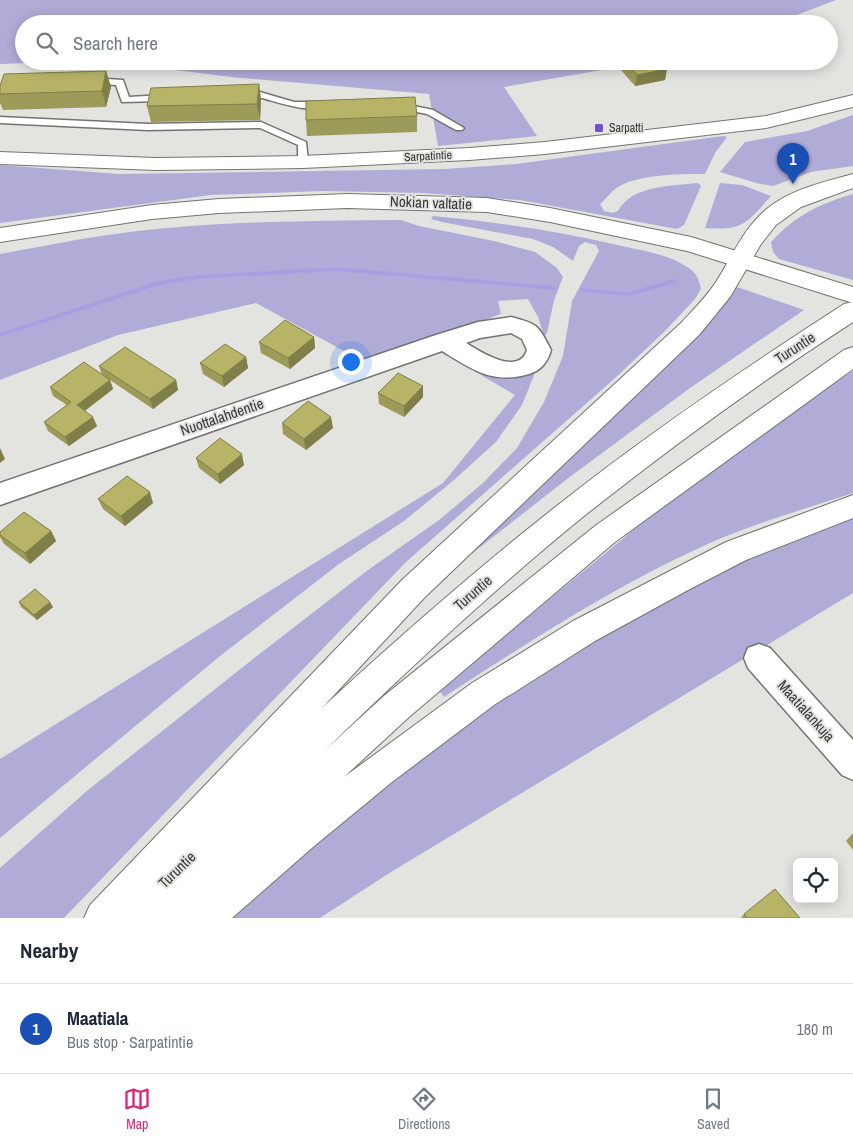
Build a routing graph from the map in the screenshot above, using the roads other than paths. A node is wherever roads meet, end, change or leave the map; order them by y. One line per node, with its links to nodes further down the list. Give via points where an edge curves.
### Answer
1 (82, 80): 3 (lane, via 120,82 125,100)
2 (232, 96): 5 (lane, via 260,95 294,105)
3 (174, 98)
4 (853, 101): 10 (main road, Sarpatintie, via 766,122 545,148)
5 (333, 105)
6 (387, 106): 8 (lane, via 430,112)
7 (0, 120): 10 (lane, via 148,127 261,125 303,144)
8 (460, 128)
9 (0, 158): 10 (main road, Sarpatintie, via 156,164)
10 (303, 162)
11 (853, 181): 13 (main road, via 810,195 777,212 767,220)
12 (0, 235): 13 (main road, Nokian valtatie, via 117,216 219,206 347,201 440,203 487,205 550,215 691,244)
13 (739, 260): 14 (main road, Nokian valtatie); 22 (main road, via 714,303 690,329 413,589)
14 (853, 295)
15 (853, 310): 23 (main road, Turuntie, via 702,410 487,581 317,735)
16 (444, 341): 18 (street, Nuottalahdentie)
17 (846, 360): 24 (main road, Turuntie, via 605,534 397,706)
18 (0, 494)
19 (853, 506): 25 (main road, via 736,551 584,631 483,694 300,834)
20 (759, 658): 21 (street, Maatialankuja)
21 (853, 764)
22 (102, 918)
23 (127, 918)
24 (166, 918)
25 (204, 918)

